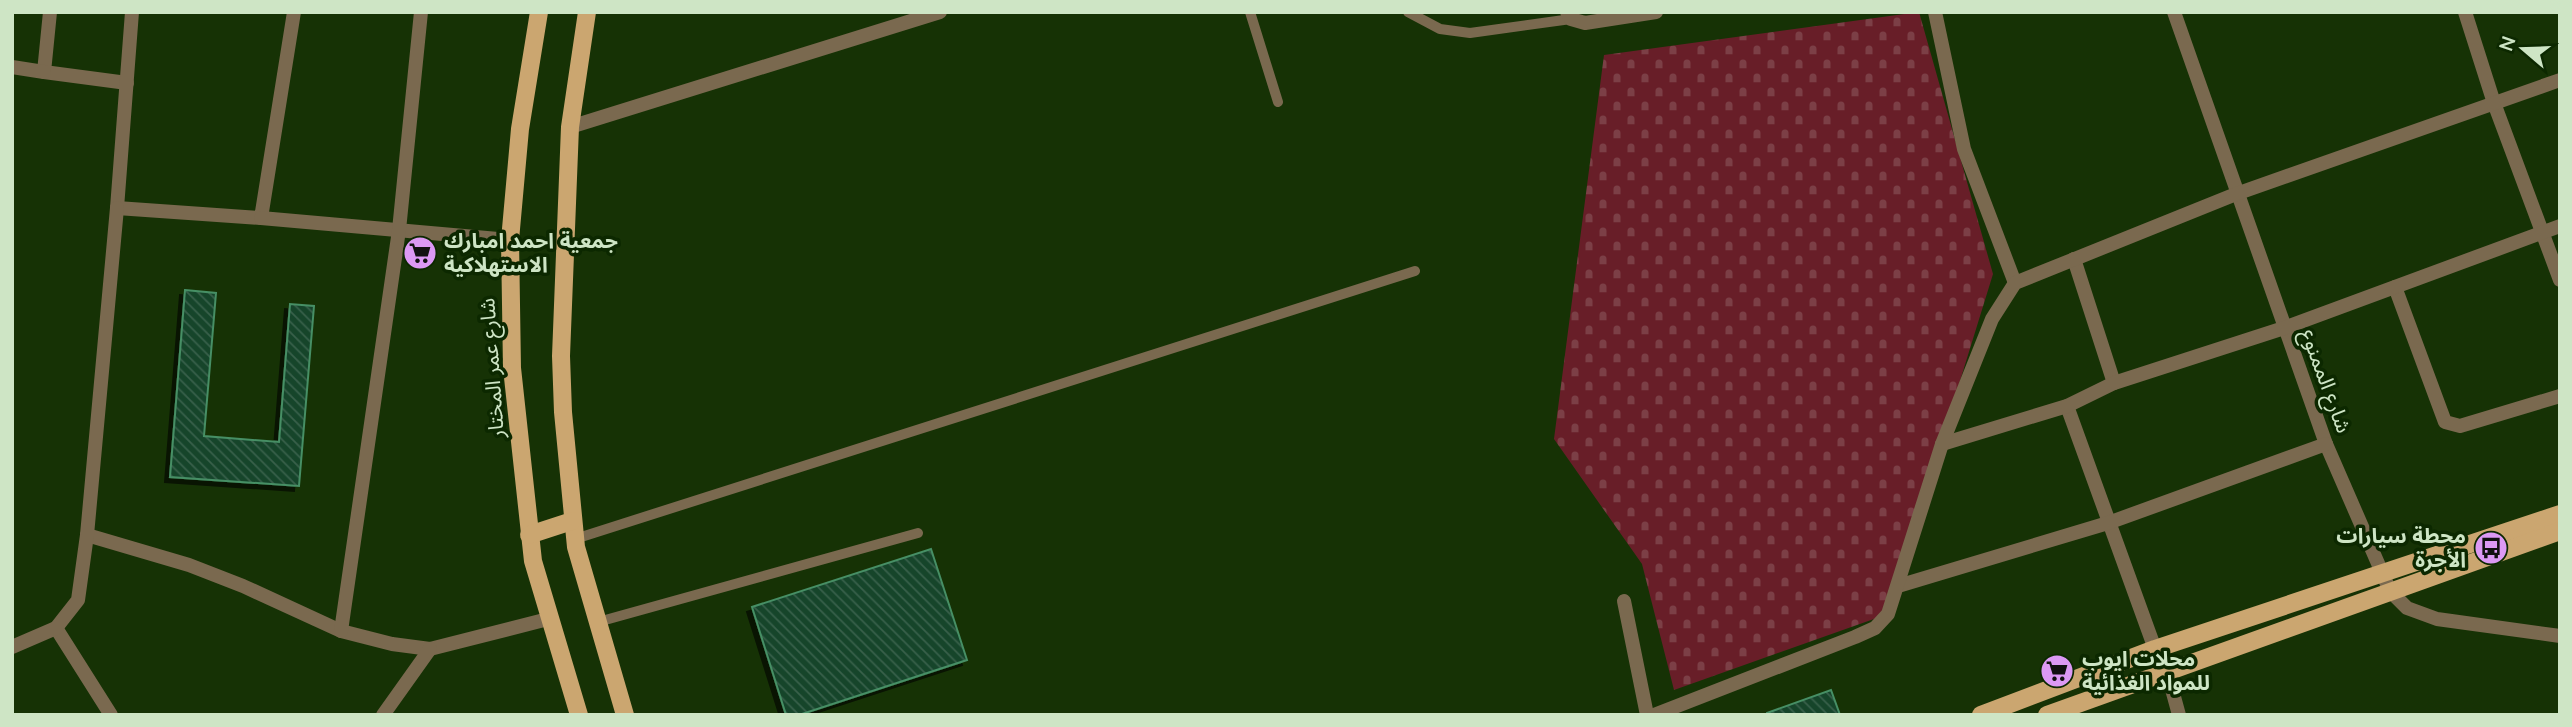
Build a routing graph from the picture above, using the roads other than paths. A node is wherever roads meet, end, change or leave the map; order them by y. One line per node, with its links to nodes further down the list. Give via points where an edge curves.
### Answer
1 (50, 12): 16 (street)
2 (132, 12): 18 (street)
3 (294, 12): 24 (street)
4 (421, 12): 26 (street)
5 (539, 12): 28 (main road, شارع عمر المختار, via 520,129)
6 (587, 12): 21 (main road)
7 (940, 12): 21 (street)
8 (1250, 12): 19 (lane)
9 (1408, 12): 14 (lane, via 1440,29 1471,33)
10 (1656, 12): 14 (street, via 1585,23)
11 (1935, 12): 32 (street, via 1964,149)
12 (2174, 12): 22 (street, شارع الممنوع)
13 (2465, 12): 20 (street)
14 (1569, 16)
15 (12, 67): 16 (street)
16 (44, 72): 18 (street)
17 (2560, 80): 20 (street)
18 (127, 83): 23 (street)
19 (1278, 102)
20 (2494, 103): 22 (street); 27 (street)
21 (570, 127): 41 (main road, via 561,356)
22 (2236, 194): 29 (street); 34 (street, شارع الممنوع)
23 (117, 208): 24 (street); 45 (street)
24 (261, 218): 26 (street)
25 (2560, 226): 27 (street)
26 (399, 230): 28 (street); 55 (street)
27 (2542, 232): 31 (street); 33 (street)
28 (510, 240): 46 (main road, شارع عمر المختار, via 512,368)
29 (2074, 259): 32 (street); 35 (street)
30 (1415, 271): 47 (lane)
31 (2560, 280)
32 (2015, 283): 39 (street, via 1992,319)
33 (2395, 287): 34 (street); 36 (street, via 2445,422 2460,426)
34 (2284, 328): 35 (street); 38 (street, شارع الممنوع)
35 (2114, 383): 37 (street)
36 (2560, 396)
37 (2067, 406): 39 (street); 42 (street)
38 (2326, 443): 42 (street); 48 (street, شارع الممنوع)
39 (1942, 444): 49 (street)
40 (2560, 514): 48 (main road)
41 (572, 521): 46 (main road); 47 (main road)
42 (2108, 523): 49 (street); 59 (street)
43 (2560, 531): 50 (main road)
44 (918, 533): 53 (lane)
45 (87, 535): 54 (street, via 78,600); 55 (street, via 189,565)
46 (529, 535): 52 (main road, شارع عمر المختار)
47 (575, 539): 53 (main road)
48 (2381, 574): 50 (street, شارع الممنوع); 59 (main road)
49 (1898, 586): 66 (street, via 1888,614 1875,628)
50 (2390, 591): 56 (street, شارع الممنوع, via 2407,608 2437,619); 60 (main road)
51 (1624, 601): 65 (street)
52 (548, 619): 58 (street); 63 (main road, شارع عمر المختار)
53 (598, 622): 64 (main road)
54 (56, 628): 57 (street); 61 (street)
55 (341, 631): 58 (street)
56 (2560, 636)
57 (12, 647)
58 (430, 649): 62 (street)
59 (2155, 649): 67 (main road)
60 (2167, 671): 68 (main road); 69 (street)
61 (111, 715)
62 (383, 715)
63 (579, 715)
64 (625, 715)
65 (1647, 715)
66 (1654, 715)
67 (1981, 715)
68 (2047, 715)
69 (2179, 715)

